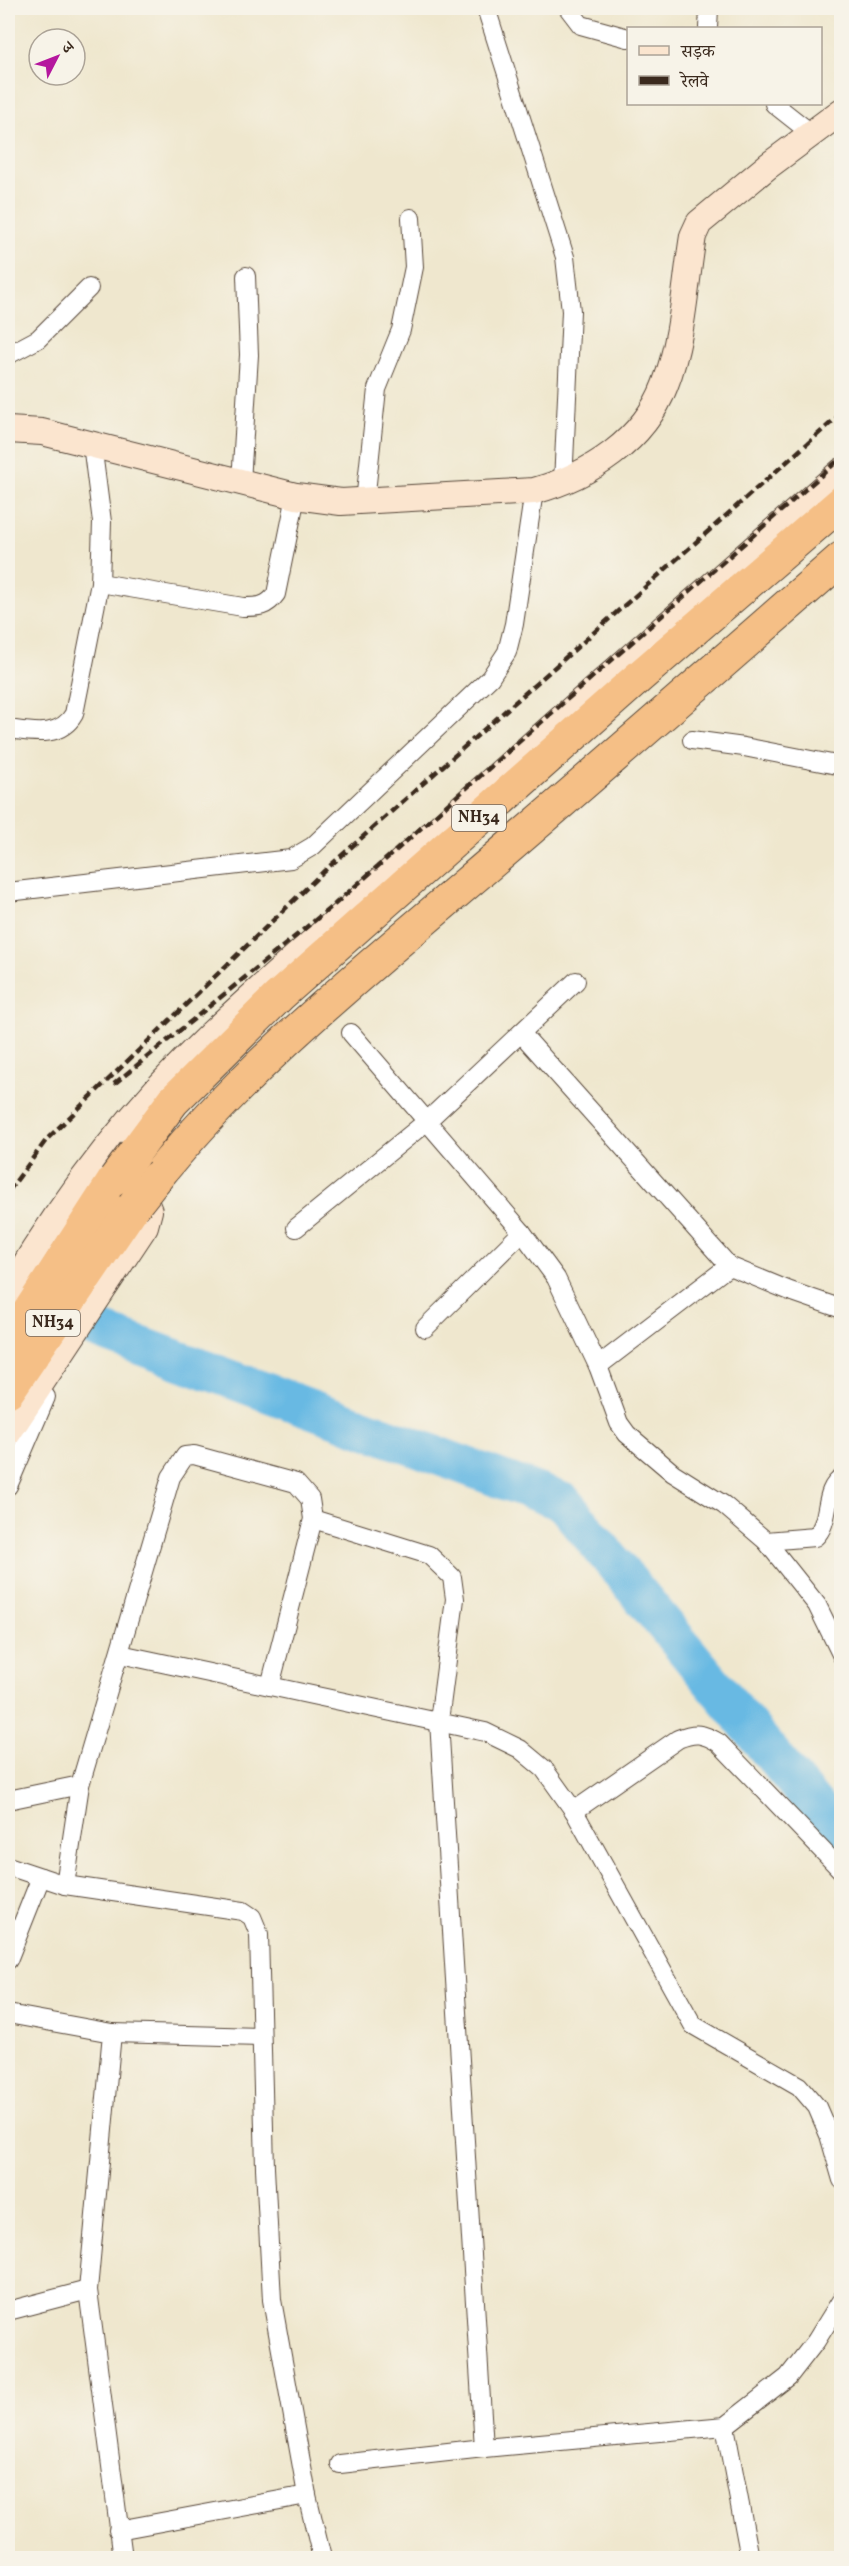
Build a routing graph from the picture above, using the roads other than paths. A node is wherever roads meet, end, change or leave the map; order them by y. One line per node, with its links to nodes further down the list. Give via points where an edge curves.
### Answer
1 (486, 8): 17 (street, via 565,257 571,312)
2 (568, 8): 5 (street, via 581,25)
3 (709, 8): 4 (street)
4 (708, 27)
5 (627, 38)
6 (775, 105): 8 (street)
7 (842, 111): 8 (street)
8 (812, 134): 17 (street, via 699,223 693,236 674,352 654,408 631,437 597,466)
9 (411, 219): 20 (street, via 414,267 401,330 377,389)
10 (246, 276): 16 (street, via 249,355)
11 (89, 288): 12 (street, via 38,339)
12 (8, 355)
13 (8, 430): 14 (street, via 42,432)
14 (92, 444): 16 (street); 23 (street, via 102,522)
15 (842, 471): 32 (street, via 218,1028 136,1114)
16 (241, 482): 19 (street)
17 (563, 483): 18 (street)
18 (534, 491): 20 (street); 27 (street, via 507,652 490,678 314,846 291,859)
19 (296, 496): 20 (street); 23 (street, via 276,594 270,603 243,607)
20 (365, 502)
21 (842, 502): 32 (highway, NH34, via 279,996)
22 (842, 558): 36 (highway, NH34, bridge, via 287,1038 215,1107)
23 (100, 583): 24 (street, via 70,720 63,727 46,732)
24 (8, 729)
25 (692, 740): 26 (street)
26 (842, 766)
27 (8, 892)
28 (576, 981): 30 (street)
29 (351, 1033): 31 (street)
30 (521, 1033): 31 (street); 35 (street)
31 (426, 1122): 33 (street); 34 (street)
32 (119, 1160): 36 (highway, NH34); 36 (street, via 139,1184 149,1211 145,1226); 37 (street, via 32,1251)
33 (296, 1228)
34 (522, 1232): 39 (street); 41 (street, via 556,1278)
35 (729, 1266): 38 (street); 41 (street)
36 (88, 1268): 40 (highway, NH34); 42 (highway, NH34)
37 (8, 1293)
38 (842, 1309)
39 (425, 1328)
40 (8, 1344)
41 (598, 1366): 47 (street, via 619,1423 627,1434)
42 (26, 1389): 43 (street); 45 (street)
43 (8, 1433)
44 (842, 1478): 47 (street, via 833,1485 824,1527 815,1537)
45 (8, 1486)
46 (313, 1520): 48 (street, via 310,1499 296,1483 194,1455 185,1456 171,1477); 50 (street); 51 (street, via 429,1555 452,1577 455,1599)
47 (766, 1541): 49 (street, via 817,1605)
48 (120, 1654): 50 (street); 52 (street)
49 (842, 1656)
50 (270, 1686): 51 (street)
51 (439, 1721): 54 (street, via 485,1732 520,1749 544,1769); 68 (street)
52 (80, 1785): 53 (street); 58 (street)
53 (8, 1800)
54 (574, 1811): 56 (street, via 678,1740 704,1734 718,1743); 63 (street, via 693,2025 799,2086 817,2107)
55 (8, 1866): 57 (street)
56 (842, 1871)
57 (41, 1877): 58 (street); 59 (street)
58 (65, 1885): 62 (street, via 243,1911 252,1917 259,1934)
59 (8, 1960)
60 (8, 2016): 61 (street)
61 (112, 2033): 62 (street); 64 (street)
62 (261, 2037): 70 (street, via 272,2300)
63 (842, 2180)
64 (88, 2290): 66 (street); 71 (street)
65 (842, 2299): 67 (street, via 816,2342 788,2377)
66 (8, 2311)
67 (724, 2426): 68 (street); 74 (street)
68 (484, 2448): 69 (street)
69 (340, 2464)
70 (307, 2495): 71 (street); 73 (street)
71 (118, 2530): 72 (street)
72 (123, 2559)
73 (322, 2559)
74 (750, 2559)

